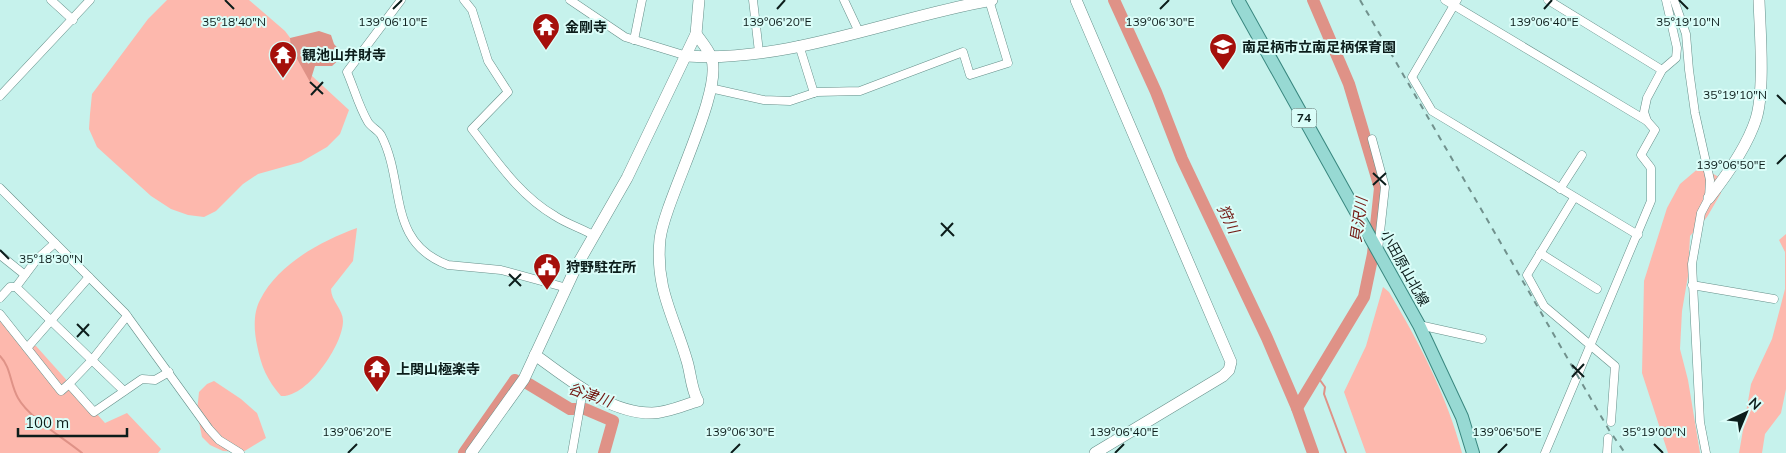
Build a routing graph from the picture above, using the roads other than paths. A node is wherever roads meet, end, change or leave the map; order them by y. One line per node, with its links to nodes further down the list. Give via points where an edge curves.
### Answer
1 (51, 0): 19 (street)
2 (90, 0): 19 (street)
3 (401, 0): 50 (street, via 347,72 368,124 381,134 395,179 398,202 412,240 448,265 501,270)
4 (464, 0): 40 (street, via 472,10 488,61 508,92 472,129 527,196 556,217)
5 (570, 0): 22 (street)
6 (642, 0): 22 (street)
7 (699, 0): 21 (street)
8 (753, 0): 24 (street)
9 (844, 0): 20 (street)
10 (990, 0): 20 (street); 31 (street, via 1008,63 970,75 963,52 860,91)
11 (1076, 0): 72 (street, via 1231,362 1230,370 1223,376)
12 (1238, 0): 43 (main road, 小田原山北線 / 74)
13 (1445, 0): 18 (street)
14 (1548, 0): 27 (street)
15 (1666, 0): 27 (street, via 1677,48 1676,58)
16 (1674, 0): 39 (street, via 1686,34 1695,113 1710,180)
17 (1759, 0): 39 (street, via 1761,46 1757,117 1725,177)
18 (1455, 3): 33 (street); 37 (street, via 1412,76 1420,92 1432,111)
19 (72, 20): 30 (street)
20 (858, 32): 23 (street)
21 (696, 34): 25 (street); 26 (street)
22 (634, 40): 25 (street)
23 (799, 45): 24 (street); 31 (street)
24 (759, 52): 26 (street)
25 (687, 56): 26 (street); 40 (street, via 628,178)
26 (712, 58): 29 (street)
27 (1662, 70): 33 (street, via 1647,98 1644,112)
28 (0, 81): 30 (street)
29 (710, 88): 31 (street, via 764,100 790,101); 65 (street, via 663,226 660,252 663,292 698,401 653,413 627,410)
30 (6, 89): 32 (street)
31 (814, 93)
32 (0, 96)
33 (1647, 120): 41 (street, via 1655,130 1641,155 1651,168 1651,201)
34 (1372, 139): 43 (street, via 1385,187)
35 (1582, 155): 37 (street)
36 (0, 188): 42 (street)
37 (1560, 189): 38 (street)
38 (1574, 198): 41 (street); 44 (street)
39 (1708, 198): 48 (street, via 1695,240)
40 (593, 235): 50 (street)
41 (1638, 236): 59 (street)
42 (55, 243): 46 (street); 47 (street)
43 (1378, 250): 57 (main road, 小田原山北線 / 74)
44 (1540, 253): 51 (street); 59 (street, via 1527,275 1544,306)
45 (0, 255): 46 (street)
46 (25, 275): 49 (street)
47 (89, 277): 55 (street); 56 (street)
48 (1692, 285): 53 (street); 76 (street, via 1700,422)
49 (16, 287): 52 (street, via 10,287); 56 (street)
50 (567, 288): 61 (street)
51 (1597, 289)
52 (1, 295)
53 (1774, 300)
54 (0, 314): 60 (street)
55 (127, 316): 62 (street); 63 (street)
56 (51, 321): 60 (street); 62 (street)
57 (1419, 325): 58 (street); 73 (main road, 小田原山北線 / 74, via 1462,417)
58 (1482, 339)
59 (1590, 344): 67 (street, via 1616,366); 74 (street)
60 (26, 348): 64 (street, via 61,391)
61 (536, 355): 65 (street); 70 (street, via 514,396)
62 (92, 360): 64 (street); 66 (street)
63 (169, 372): 66 (street, via 155,380 142,378); 69 (street, via 209,429 219,440)
64 (69, 384): 66 (street, via 94,412)
65 (583, 390): 71 (street)
66 (124, 391)
67 (1611, 422)
68 (1608, 438): 75 (street)
69 (240, 453)
70 (471, 453)
71 (572, 453)
72 (1095, 453)
73 (1473, 453)
74 (1545, 453)
75 (1607, 453)
76 (1706, 453)

